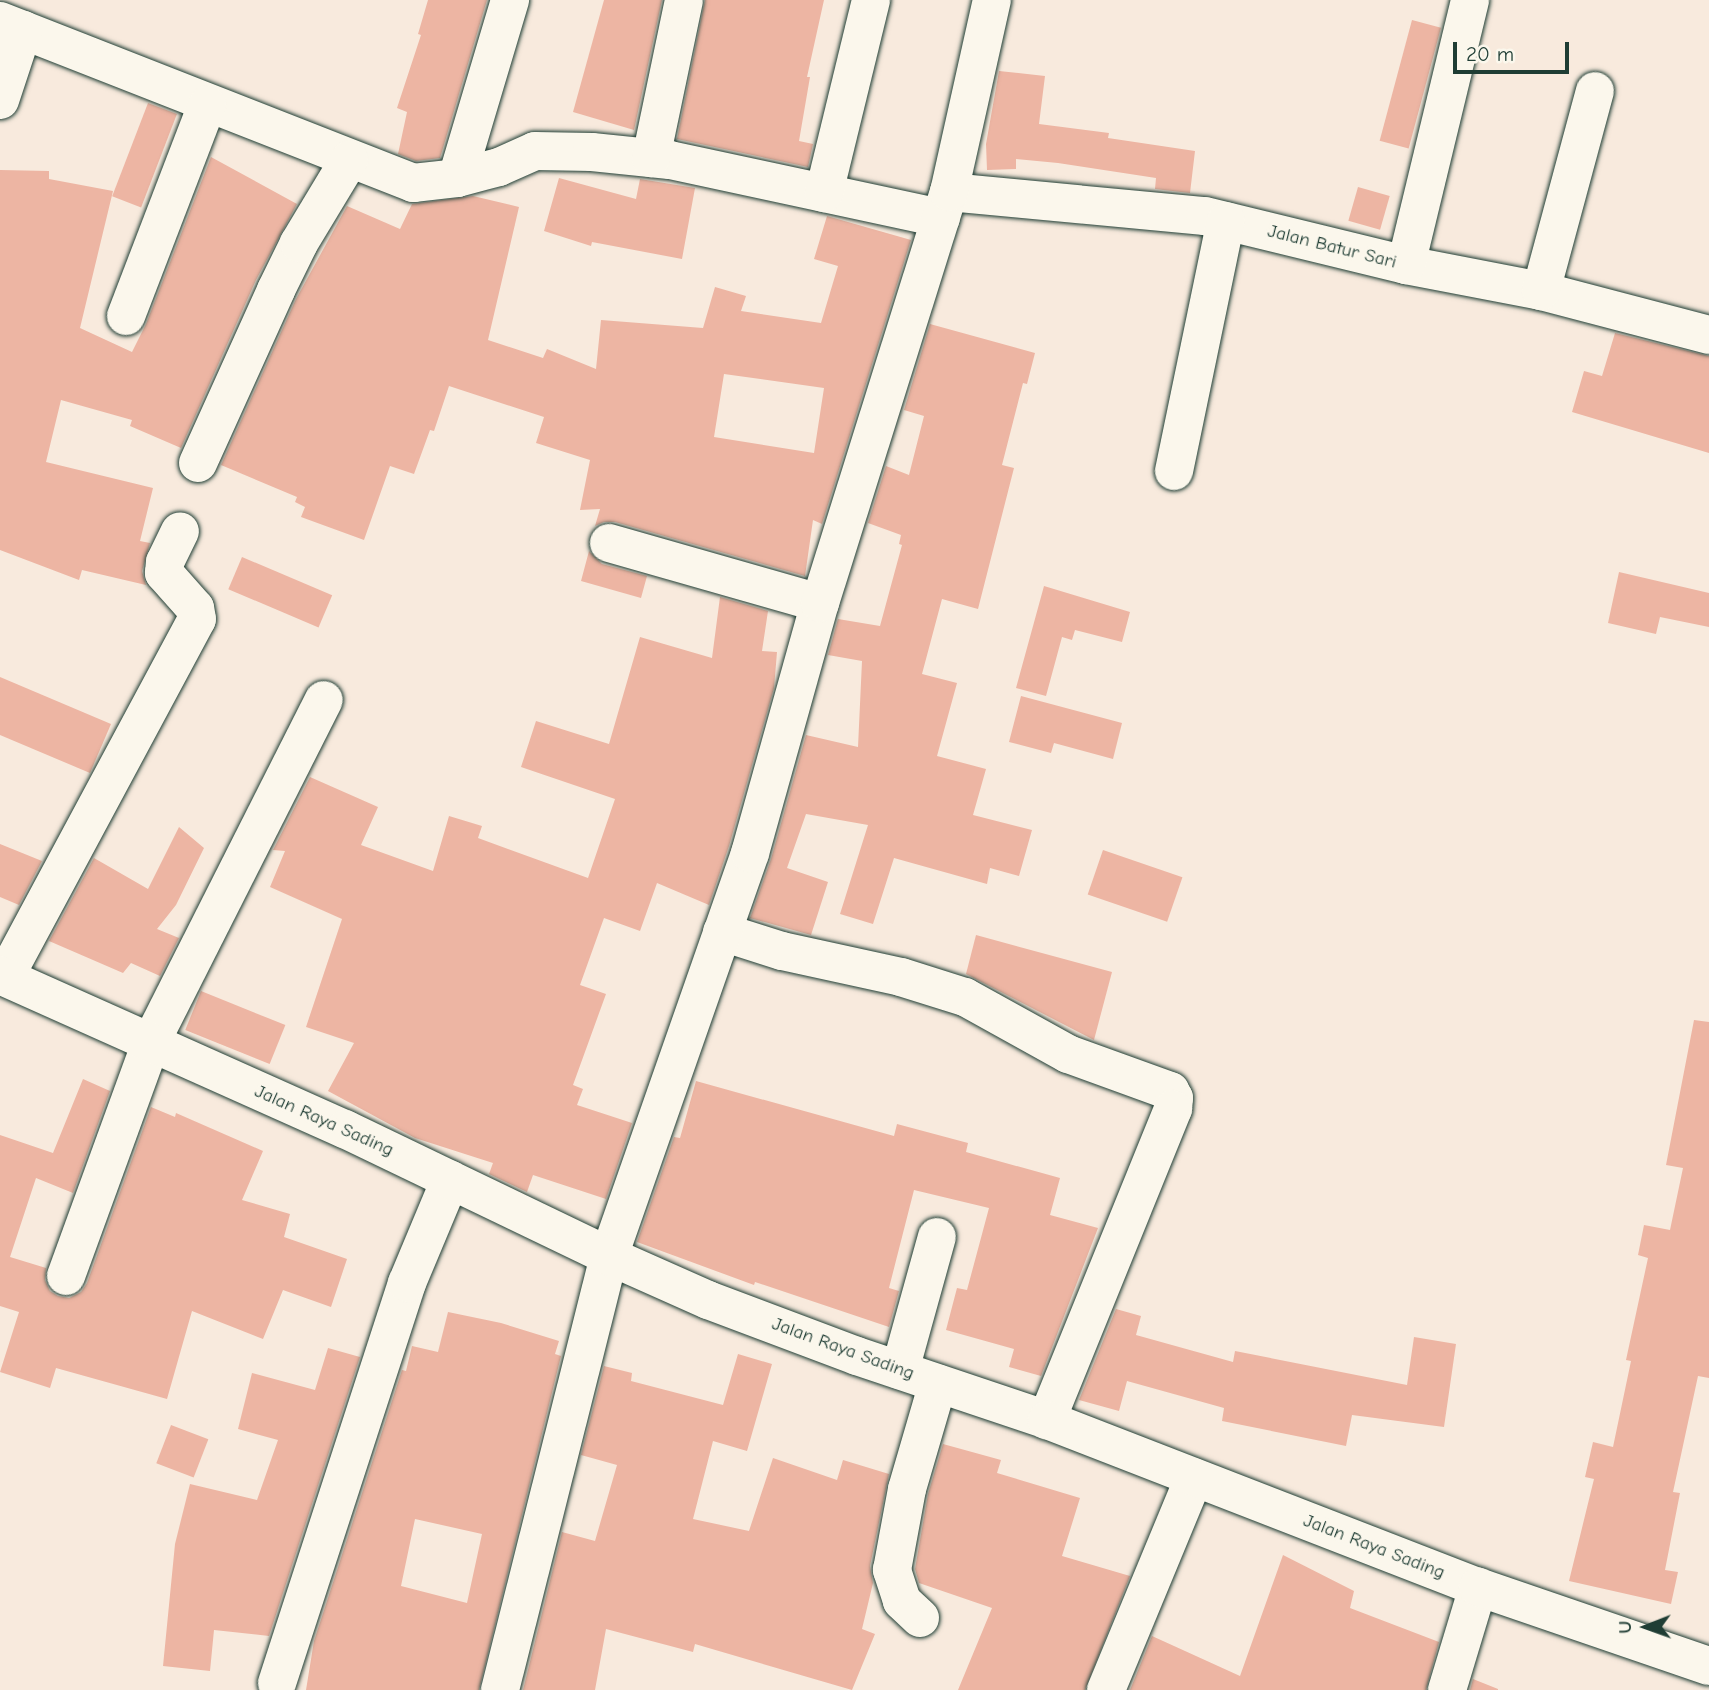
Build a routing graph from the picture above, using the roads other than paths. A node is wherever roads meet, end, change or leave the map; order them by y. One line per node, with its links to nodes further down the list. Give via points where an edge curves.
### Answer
1 (510, 0): 12 (street)
2 (684, 0): 10 (street)
3 (871, 0): 13 (street)
4 (992, 0): 14 (street)
5 (1470, 0): 16 (street)
6 (11, 26): 8 (street); 9 (street, Jalan Batur Sari)
7 (1595, 91): 17 (street)
8 (0, 100)
9 (207, 105): 11 (street, Jalan Batur Sari); 18 (street)
10 (651, 158): 12 (street, Jalan Batur Sari, via 535,151 499,167); 13 (street, Jalan Batur Sari)
11 (349, 160): 12 (street, Jalan Batur Sari, via 412,183); 20 (street, via 299,243)
12 (457, 177)
13 (824, 194): 14 (street, Jalan Batur Sari)
14 (945, 205): 15 (street, Jalan Batur Sari, via 1205,216); 24 (street)
15 (1226, 221): 16 (street, Jalan Batur Sari); 21 (street)
16 (1406, 265): 17 (street, Jalan Batur Sari)
17 (1541, 291): 19 (street, Jalan Batur Sari)
18 (126, 316)
19 (1709, 335)
20 (198, 463)
21 (1174, 471)
22 (180, 531): 27 (street, via 164,573 195,608 197,619)
23 (609, 542): 24 (street)
24 (820, 603): 26 (street, via 750,853)
25 (324, 700): 28 (street)
26 (722, 932): 31 (street); 35 (street, via 965,997 1068,1054 1170,1091 1174,1098 1167,1126)
27 (2, 976): 28 (street, Jalan Raya Sading)
28 (151, 1042): 29 (street, Jalan Raya Sading); 32 (street)
29 (450, 1180): 31 (street, Jalan Raya Sading); 40 (street, via 407,1283)
30 (937, 1237): 33 (street)
31 (609, 1256): 33 (street, Jalan Raya Sading, via 708,1300); 41 (street)
32 (66, 1276)
33 (900, 1370): 34 (street, Jalan Raya Sading)
34 (938, 1383): 35 (street, Jalan Raya Sading); 38 (street, via 908,1489 892,1570 902,1601)
35 (1047, 1420): 36 (street, Jalan Raya Sading)
36 (1194, 1478): 37 (street, Jalan Raya Sading); 42 (street)
37 (1478, 1587): 39 (street, Jalan Raya Sading); 43 (street)
38 (920, 1618)
39 (1708, 1662)
40 (277, 1682)
41 (500, 1690)
42 (1106, 1690)
43 (1447, 1690)

